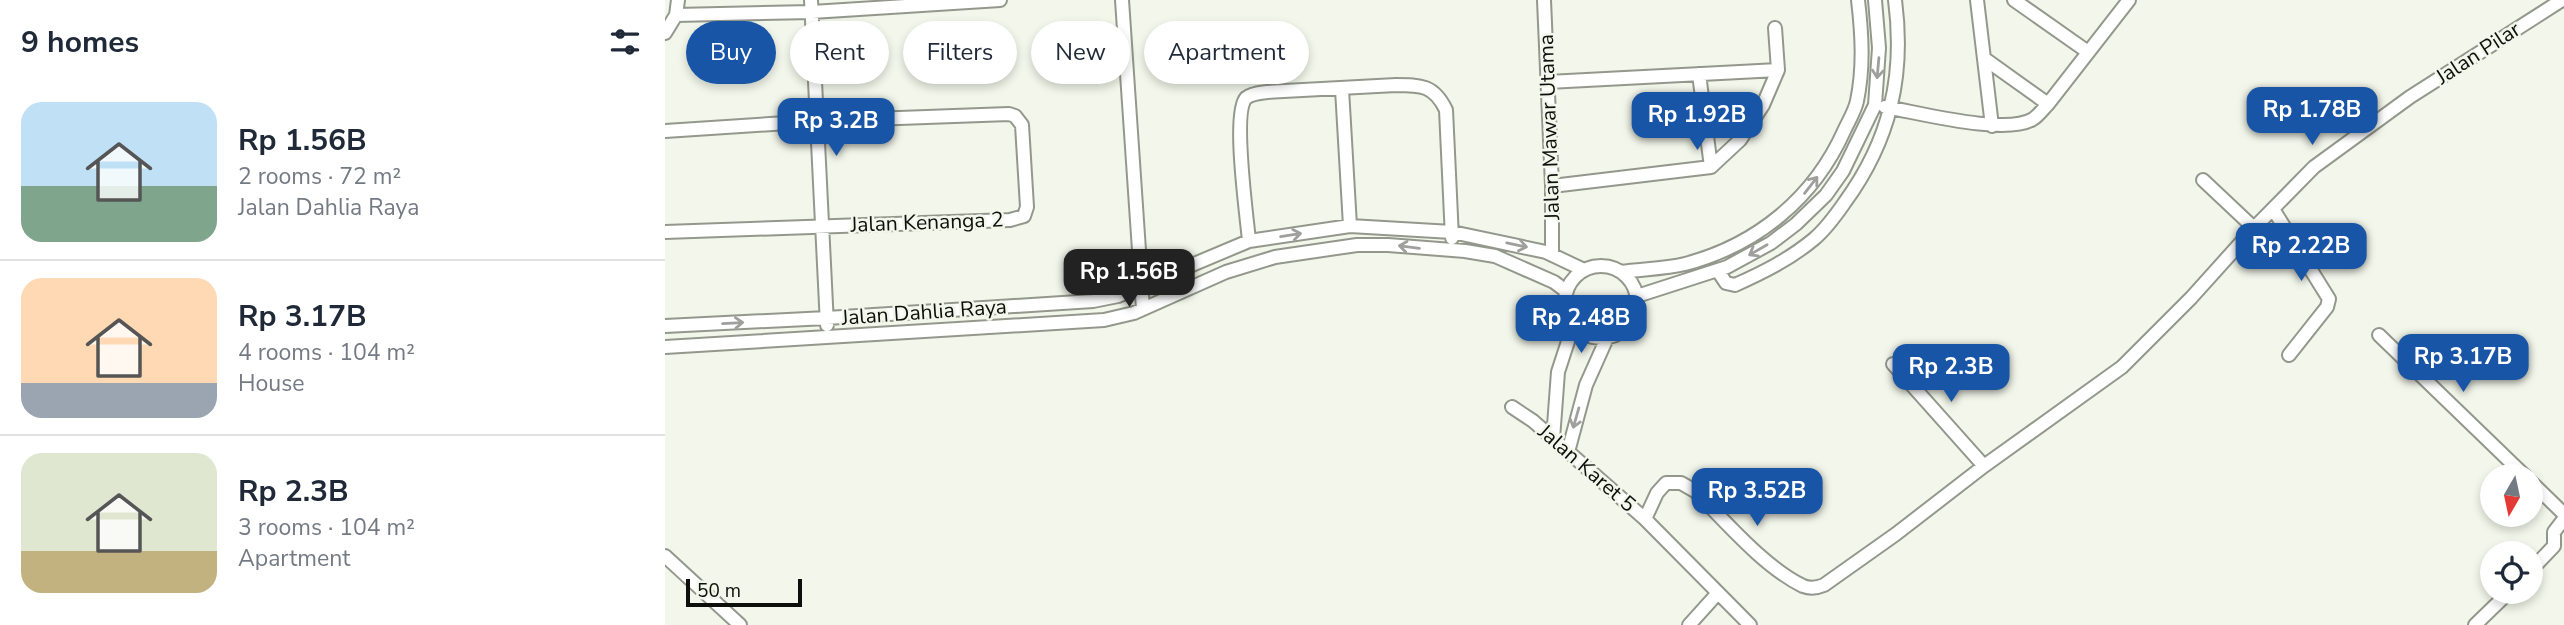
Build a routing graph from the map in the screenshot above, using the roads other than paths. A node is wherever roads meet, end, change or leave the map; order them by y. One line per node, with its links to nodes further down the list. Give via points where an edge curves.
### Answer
1 (678, 0): 13 (street)
2 (1000, 0): 12 (street)
3 (1122, 0): 44 (street)
4 (1544, 0): 20 (street, Jalan Mawar Utama)
5 (1858, 0): 22 (street, via 1863,50)
6 (1875, 0): 24 (street, one-way to 24, via 1879,48)
7 (1895, 0): 25 (street, via 1900,55)
8 (1977, 0): 17 (street)
9 (2014, 0): 16 (street)
10 (2129, 0): 16 (street)
11 (2562, 0): 32 (street, Jalan Pilar, via 2314,167)
12 (811, 6): 13 (street); 26 (street)
13 (675, 15): 15 (street)
14 (1775, 28): 18 (street)
15 (665, 33)
16 (2088, 52): 23 (street)
17 (1985, 59): 23 (street); 27 (street)
18 (1777, 70): 19 (street); 29 (street, via 1753,123)
19 (1699, 74): 20 (street); 29 (street)
20 (1548, 82): 31 (street, Jalan Mawar Utama)
21 (1342, 89): 34 (street); 37 (street, via 1417,86 1440,97 1446,110); 38 (street, via 1254,93 1245,99 1240,137)
22 (1857, 103): 24 (street); 43 (street, one-way to 22, via 1704,258 1779,219 1826,165)
23 (2048, 103): 27 (street, via 2022,124)
24 (1875, 105): 25 (street); 42 (street, one-way to 42, via 1843,171 1813,209 1771,243)
25 (1891, 108): 27 (street); 42 (street, via 1868,167 1816,237 1788,259 1735,285 1726,283)
26 (817, 121): 28 (street); 33 (street); 33 (street, Jalan Kenanga 2, via 1015,116 1021,125 1027,207 1024,216 1010,220)
27 (1992, 126)
28 (665, 131)
29 (1711, 167): 31 (street)
30 (2203, 180): 35 (street)
31 (1552, 186): 40 (street, Jalan Mawar Utama)
32 (2273, 209): 35 (street, Jalan Pilar); 55 (street, via 2329,299)
33 (822, 226): 36 (street); 48 (street)
34 (1350, 226): 37 (street, Jalan Dahlia Raya); 38 (street, Jalan Dahlia Raya, one-way to 34)
35 (2254, 228): 61 (street, Jalan Pilar, via 2122,367)
36 (665, 232)
37 (1452, 232): 39 (street); 40 (street, Jalan Dahlia Raya, one-way to 40)
38 (1249, 242): 44 (street, Jalan Dahlia Raya)
39 (1452, 250): 45 (street, Jalan Dahlia Raya, via 1495,256); 47 (street, Jalan Dahlia Raya, one-way to 47, via 1357,245 1275,257 1226,272)
40 (1552, 255): 41 (street, Jalan Dahlia Raya)
41 (1584, 270): 43 (street, via 1603,266); 45 (street)
42 (1718, 271): 46 (street)
43 (1621, 272): 46 (street)
44 (1140, 286): 47 (street); 48 (street, Jalan Dahlia Raya, via 1093,301)
45 (1566, 291): 50 (street, via 1565,309)
46 (1637, 296): 53 (street, via 1631,323)
47 (1143, 309): 52 (street, Jalan Dahlia Raya, via 1104,320)
48 (827, 318): 49 (street, Jalan Dahlia Raya, one-way to 48); 52 (street)
49 (665, 326)
50 (1573, 326): 53 (street, via 1588,336); 58 (street, via 1557,372)
51 (2379, 335): 60 (street)
52 (828, 337): 54 (street, Jalan Dahlia Raya)
53 (1607, 338): 59 (street, one-way to 59, via 1586,385)
54 (665, 346)
55 (2290, 355)
56 (1893, 364): 61 (street)
57 (1511, 407): 58 (street, Jalan Karet 5)
58 (1553, 439): 59 (street, Jalan Karet 5)
59 (1568, 452): 64 (street, Jalan Karet 5)
60 (2513, 464)
61 (1984, 466): 64 (street, Jalan Pilar, via 1818,588 1803,586 1768,562 1681,483 1666,482)
62 (2543, 495): 63 (street)
63 (2564, 517): 66 (street, via 2554,532 2554,546)
64 (1645, 519): 67 (street, Jalan Karet 5)
65 (665, 556): 69 (street)
66 (2543, 557)
67 (1717, 594): 70 (street); 71 (street, Jalan Karet 5)
68 (2497, 604): 72 (street)
69 (740, 625)
70 (1689, 625)
71 (1750, 625)
72 (2475, 625)

